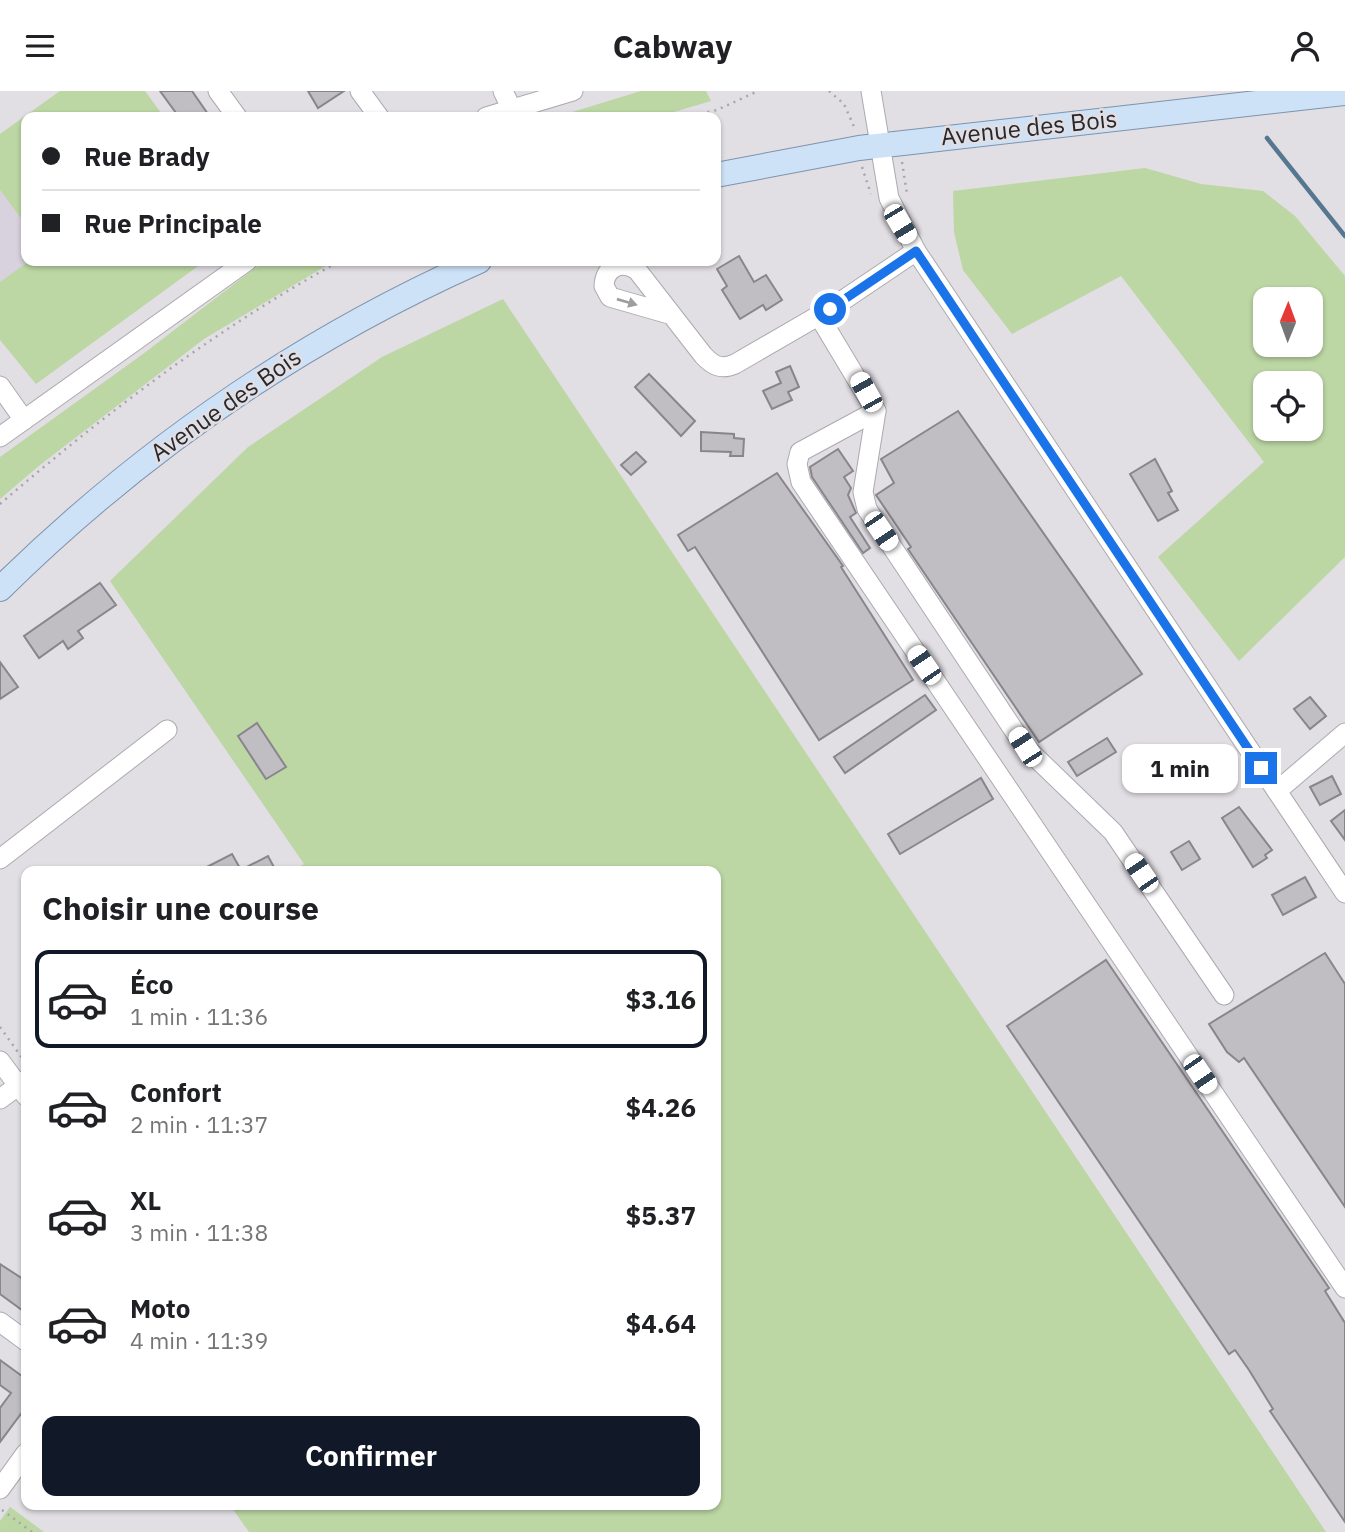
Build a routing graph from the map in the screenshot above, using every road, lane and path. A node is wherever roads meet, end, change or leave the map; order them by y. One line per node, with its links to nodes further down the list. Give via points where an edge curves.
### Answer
1 (218, 91): 10 (street)
2 (360, 91): 11 (street)
3 (758, 91): 7 (path)
4 (829, 91): 14 (path, via 844,103)
5 (870, 91): 15 (street)
6 (570, 92): 9 (street)
7 (752, 92): 13 (path)
8 (1345, 93): 15 (main road, Avenue des Bois)
9 (507, 99): 12 (street)
10 (233, 112)
11 (375, 112)
12 (492, 112)
13 (708, 112)
14 (854, 124)
15 (878, 145): 16 (main road, Avenue des Bois); 17 (street, via 888,198)
16 (721, 174)
17 (916, 251): 22 (street); 31 (street)
18 (240, 266): 25 (street)
19 (331, 266): 27 (path, via 153,380)
20 (469, 266): 28 (main road, Avenue des Bois, via 362,318 256,382 134,470)
21 (670, 314): 22 (street, via 703,355 720,367 735,364)
22 (819, 316): 24 (street)
23 (0, 387): 25 (street)
24 (876, 411): 34 (street, via 863,492 867,509 1025,747 1113,832); 41 (street, via 800,452 801,482)
25 (24, 420): 26 (street)
26 (0, 437)
27 (0, 505)
28 (0, 589)
29 (167, 730): 32 (street)
30 (1345, 733): 31 (street)
31 (1277, 791): 33 (street)
32 (0, 859)
33 (1345, 893)
34 (1224, 995)
35 (0, 1027): 36 (path)
36 (21, 1056)
37 (0, 1061): 38 (street)
38 (21, 1084)
39 (21, 1088): 40 (street)
40 (0, 1099)
41 (1345, 1288)
42 (0, 1322): 43 (street)
43 (21, 1337)
44 (21, 1460): 45 (street)
45 (0, 1489)
46 (2, 1510): 47 (path)
47 (32, 1532)

